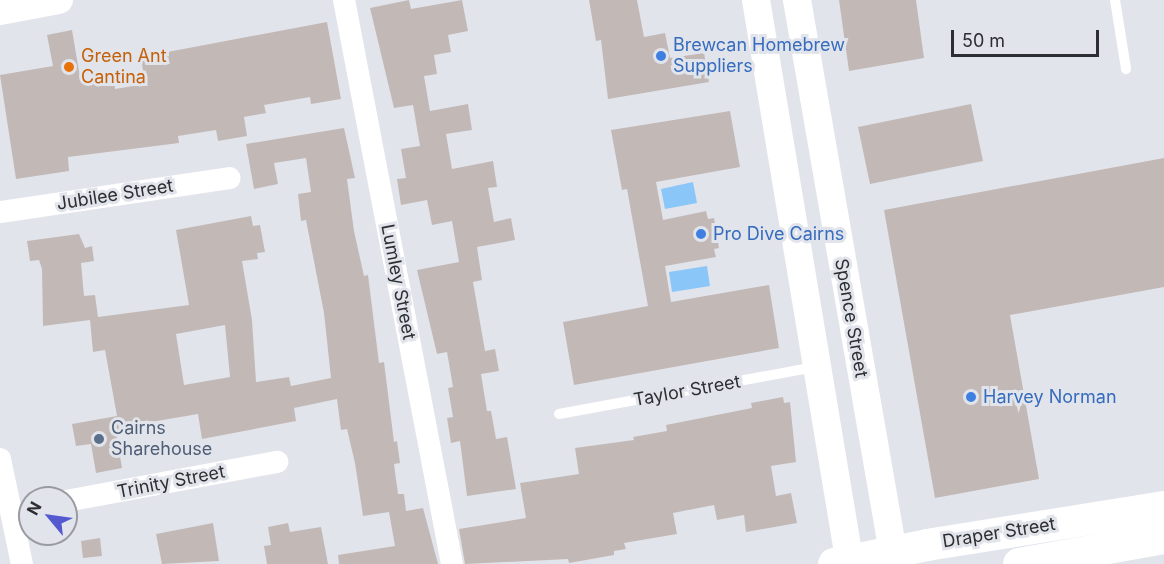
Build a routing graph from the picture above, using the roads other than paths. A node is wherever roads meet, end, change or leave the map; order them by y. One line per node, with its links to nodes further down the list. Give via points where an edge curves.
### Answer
1 (59, 0): 6 (street)
2 (344, 0): 23 (street, Lumley Street)
3 (756, 0): 10 (street)
4 (797, 0): 20 (street, Spence Street)
5 (1115, 0): 7 (lane)
6 (0, 11)
7 (1126, 69)
8 (230, 178): 9 (street, Jubilee Street)
9 (0, 212)
10 (814, 367): 11 (lane, Taylor Street); 21 (street)
11 (559, 414)
12 (0, 459): 15 (street)
13 (277, 462): 14 (street, Trinity Street)
14 (78, 499)
15 (18, 505)
16 (1164, 507): 20 (main road, Draper Street)
17 (18, 524): 19 (street)
18 (1164, 538): 24 (main road, Draper Street)
19 (14, 553): 22 (street)
20 (894, 558): 21 (main road, Draper Street)
21 (844, 563)
22 (22, 564)
23 (452, 564)
24 (1019, 564)

